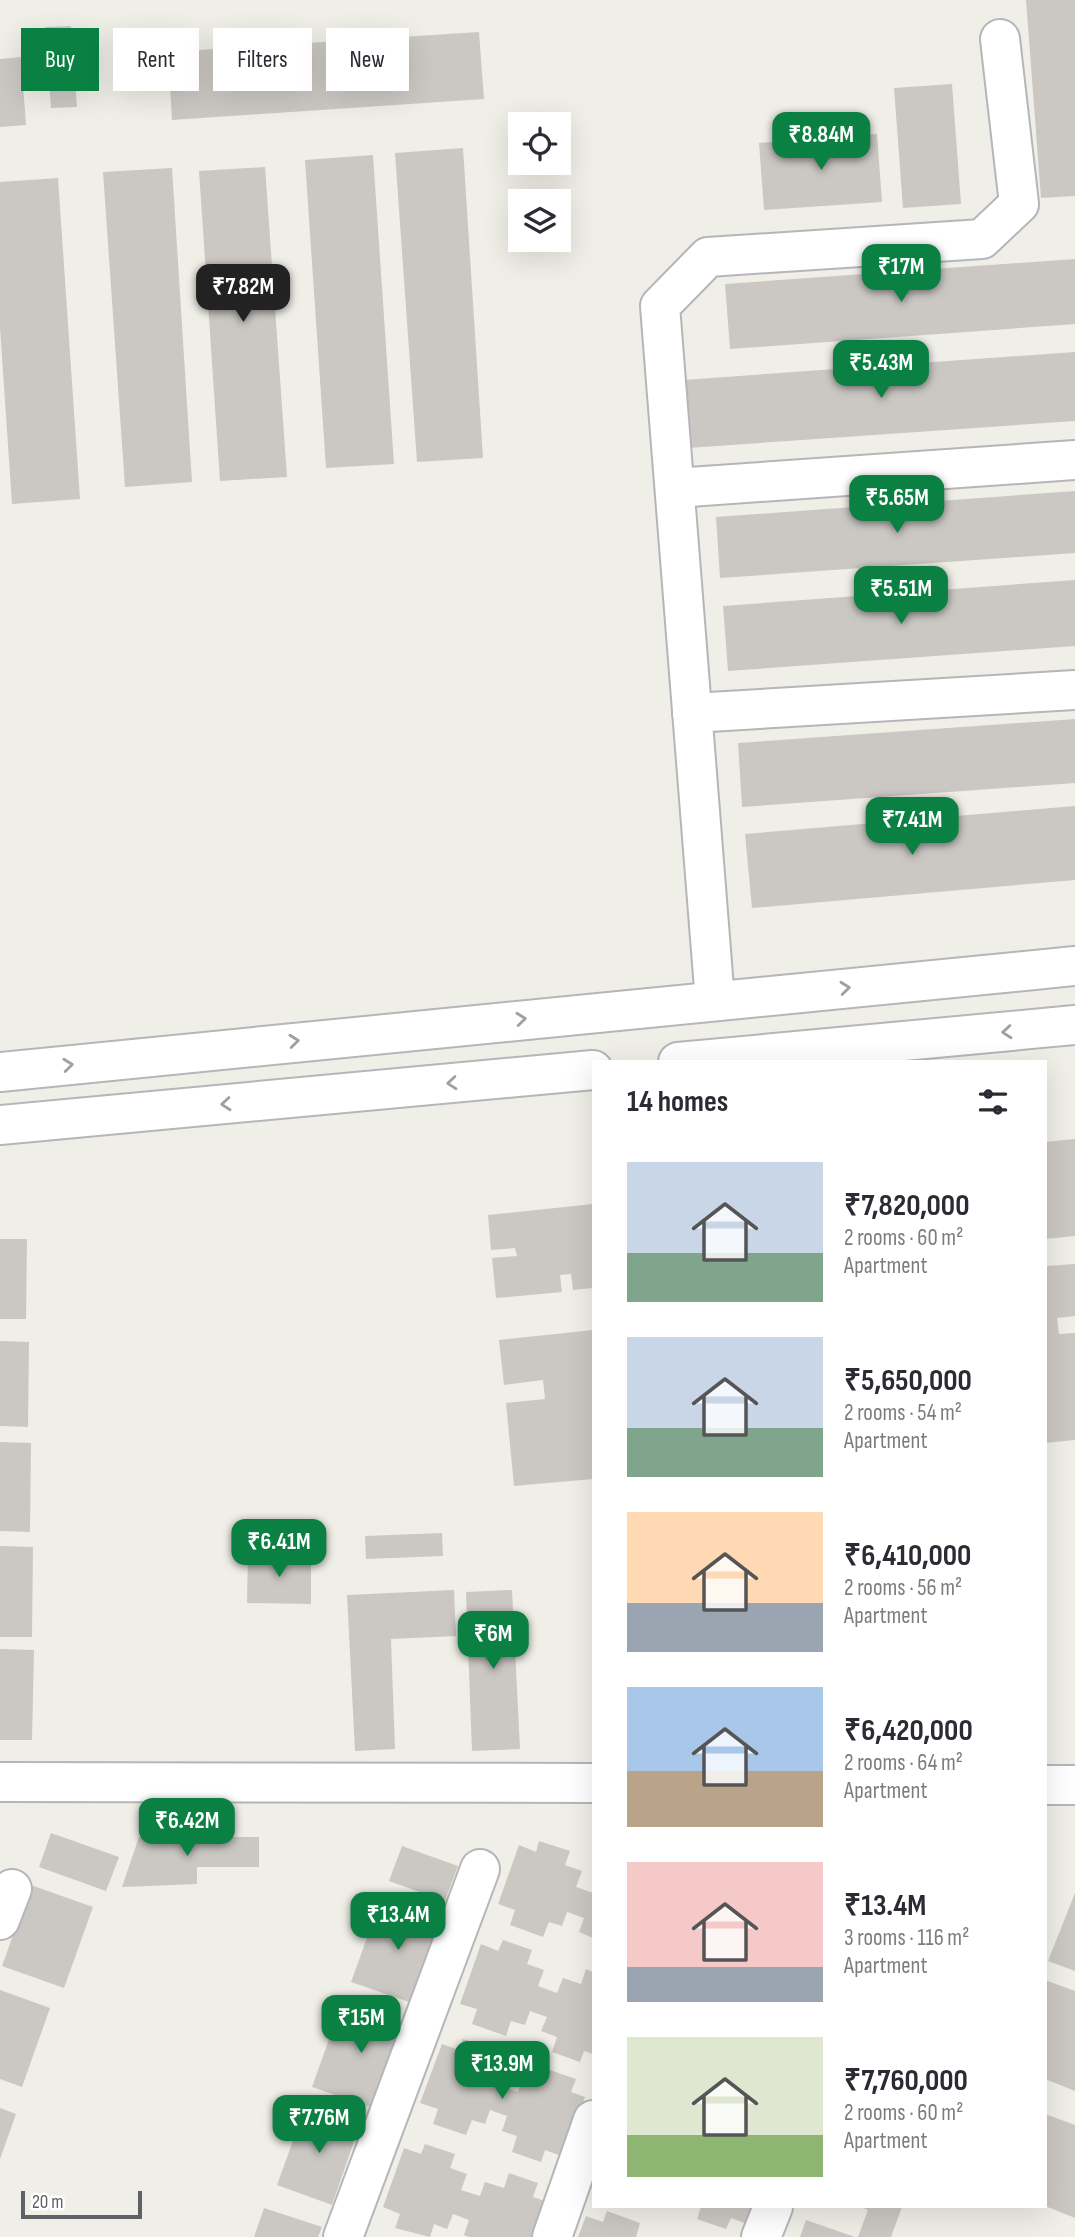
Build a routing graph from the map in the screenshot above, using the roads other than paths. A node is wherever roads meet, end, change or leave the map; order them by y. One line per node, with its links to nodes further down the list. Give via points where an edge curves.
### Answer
1 (1000, 39): 3 (street, via 1019,204 982,239 708,257 660,306)
2 (1075, 460): 3 (street)
3 (675, 488): 5 (street)
4 (1075, 690): 5 (street)
5 (692, 713): 8 (street)
6 (1075, 966): 7 (street, one-way to 6)
7 (805, 992): 8 (street); 10 (street)
8 (715, 1001): 13 (street, one-way to 8)
9 (1075, 1025): 10 (street, one-way to 10)
10 (812, 1050): 11 (street)
11 (700, 1060)
12 (592, 1070): 14 (street, one-way to 14)
13 (0, 1072)
14 (0, 1125)
15 (0, 1782): 16 (street)
16 (592, 1783)
17 (1047, 1785): 18 (street)
18 (1075, 1785)
19 (480, 1869): 22 (street)
20 (592, 2123): 23 (street)
21 (773, 2208): 24 (street)
22 (343, 2237)
23 (552, 2237)
24 (761, 2237)

